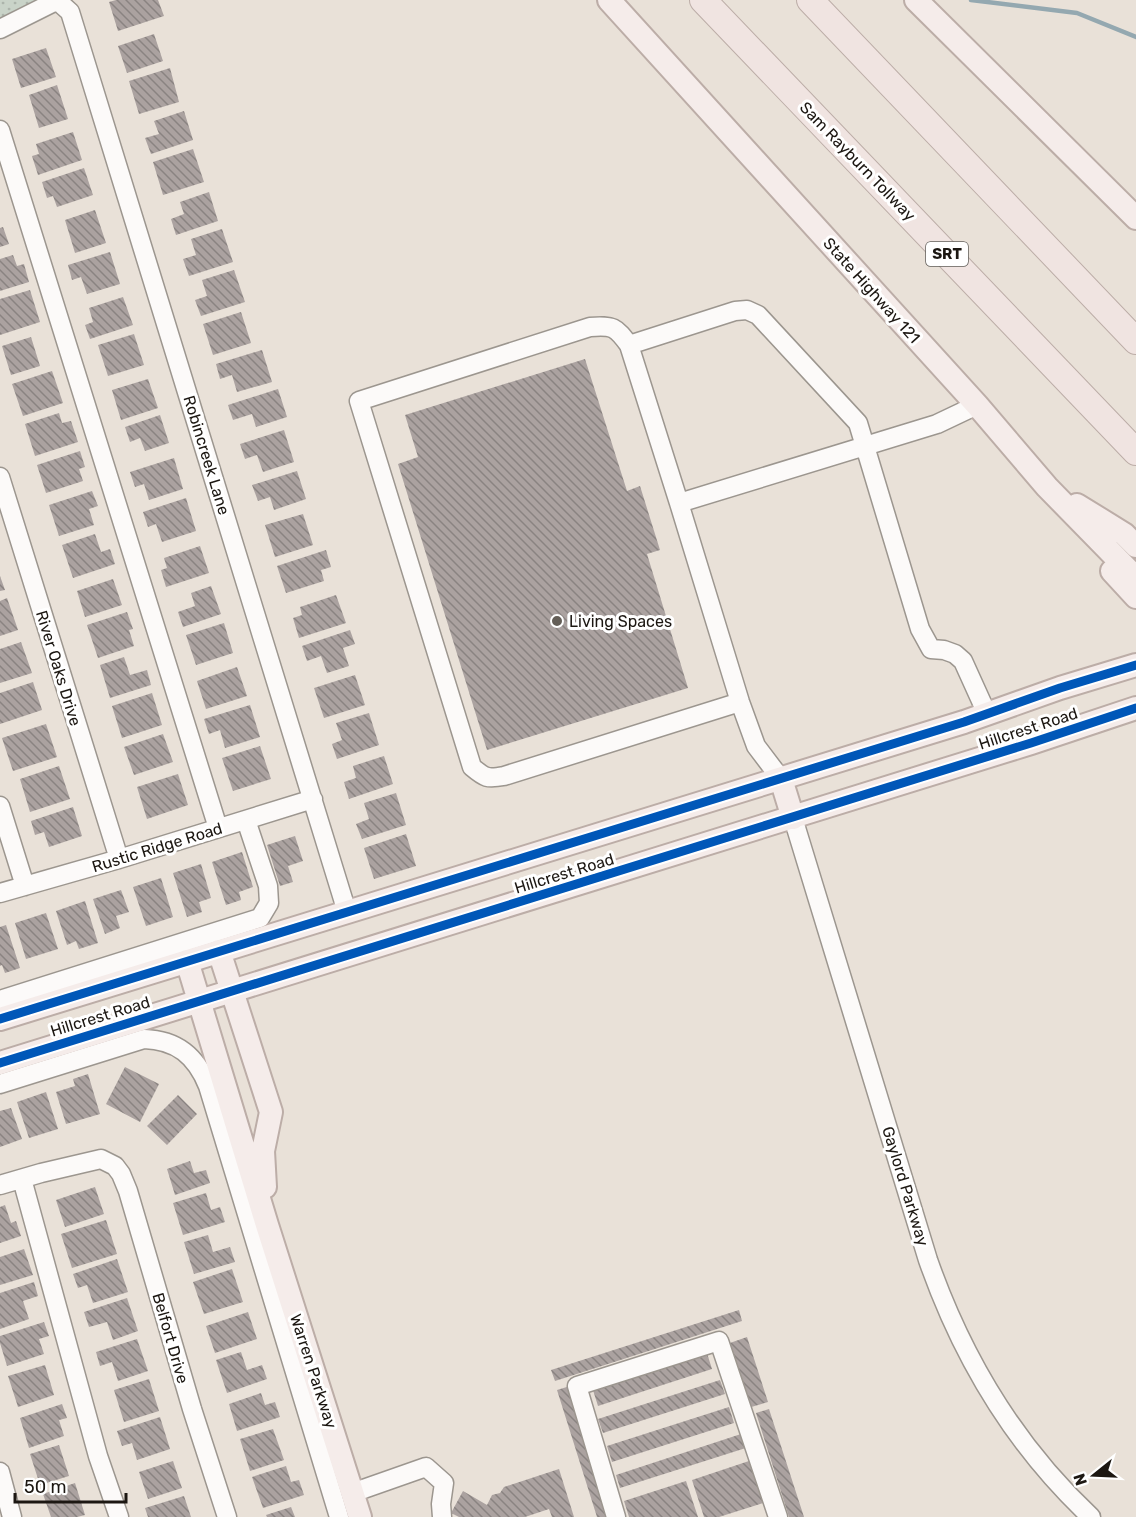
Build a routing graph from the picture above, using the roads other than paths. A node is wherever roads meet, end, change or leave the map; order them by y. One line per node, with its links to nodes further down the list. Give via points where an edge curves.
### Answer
1 (609, 0): 12 (main road, State Highway 121)
2 (686, 0): 7 (highway)
3 (703, 0): 7 (highway, Sam Rayburn Tollway / SRT)
4 (810, 0): 10 (highway)
5 (916, 0): 9 (main road)
6 (0, 29): 26 (street, Robincreek Lane, via 54,3 70,12)
7 (758, 56): 14 (highway, Sam Rayburn Tollway / SRT)
8 (0, 130): 30 (street)
9 (1136, 218)
10 (1136, 341)
11 (629, 345): 13 (street, via 747,310 758,315 858,423); 17 (street); 22 (street, via 618,331 608,326 590,327 359,400 472,766 481,774 490,778 504,776)
12 (977, 405): 13 (street, via 937,424); 16 (main road, State Highway 121)
13 (865, 446): 17 (street); 24 (street, via 920,629 931,648 955,654 963,661)
14 (1136, 452)
15 (0, 477): 31 (street, River Oaks Drive)
16 (1047, 487): 18 (main road, via 1124,534); 19 (main road, State Highway 121); 20 (main road, via 1084,540)
17 (679, 504): 22 (street)
18 (1136, 546)
19 (1136, 578)
20 (1136, 597)
21 (1133, 663): 24 (main road, Hillcrest Road)
22 (740, 702): 25 (street, via 756,746)
23 (1136, 708): 28 (main road, Hillcrest Road)
24 (987, 714): 25 (main road, Hillcrest Road)
25 (781, 779): 28 (main road); 34 (main road, Hillcrest Road)
26 (313, 799): 29 (street, Rustic Ridge Road); 34 (street, Robincreek Lane)
27 (0, 806): 32 (street)
28 (793, 818): 37 (main road, Hillcrest Road); 56 (street, Gaylord Parkway, via 928,1260 951,1319 970,1360 1014,1429 1059,1485)
29 (246, 820): 30 (street, Rustic Ridge Road); 38 (street, via 268,886 269,903 260,918)
30 (218, 828): 31 (street, Rustic Ridge Road)
31 (119, 859): 32 (street, Rustic Ridge Road)
32 (25, 886): 33 (street, Rustic Ridge Road)
33 (0, 893)
34 (348, 912): 35 (main road, Hillcrest Road)
35 (219, 951): 36 (main road, Hillcrest Road); 37 (main road, Warren Parkway)
36 (187, 961): 39 (main road, Warren Parkway); 40 (main road, Hillcrest Road)
37 (232, 990): 39 (main road, Hillcrest Road); 45 (main road, Warren Parkway, via 271,1112 263,1151)
38 (0, 1000)
39 (198, 1001): 41 (main road, Hillcrest Road); 45 (main road, Warren Parkway)
40 (0, 1019)
41 (0, 1063)
42 (0, 1084): 51 (street, via 144,1039 168,1042 193,1059 208,1086)
43 (22, 1179): 44 (street); 49 (street, via 98,1456); 50 (street, Belfort Drive, via 100,1159 121,1174)
44 (0, 1185)
45 (267, 1225): 47 (main road, Warren Parkway)
46 (0, 1472): 48 (street)
47 (352, 1493): 52 (main road, Warren Parkway); 53 (street, via 426,1467 444,1483)
48 (12, 1517)
49 (119, 1517)
50 (227, 1517)
51 (339, 1517)
52 (360, 1517)
53 (442, 1517)
54 (616, 1517): 55 (street, via 577,1386 719,1341)
55 (778, 1517)
56 (1091, 1517)

